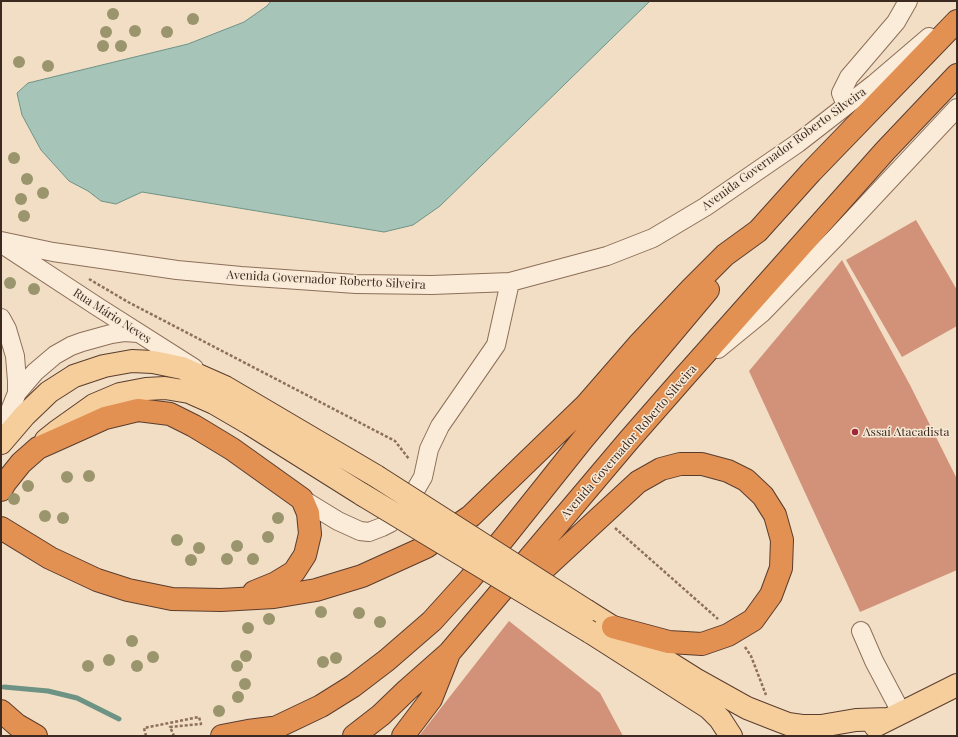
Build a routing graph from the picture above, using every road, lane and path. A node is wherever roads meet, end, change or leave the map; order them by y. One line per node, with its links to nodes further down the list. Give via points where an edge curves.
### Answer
1 (908, 1): 5 (street, via 896,22 849,76 841,93)
2 (957, 13): 5 (street, Avenida Governador Roberto Silveira)
3 (957, 21): 7 (highway, Avenida Governador Roberto Silveira, via 811,172)
4 (957, 75): 13 (highway, Avenida Governador Roberto Silveira, via 885,151)
5 (846, 105): 10 (street, Avenida Governador Roberto Silveira, via 798,143 705,207 652,238 607,256)
6 (957, 108): 13 (street, via 762,313)
7 (758, 231): 24 (highway, Avenida Governador Roberto Silveira, via 726,255 690,290 586,405 471,516 426,547 362,576 316,590 274,597); 35 (highway, via 583,439 470,579 432,621 353,686 321,706)
8 (1, 242): 10 (street, Avenida Governador Roberto Silveira, via 177,270 241,276 363,284); 12 (street, Rua Mário Neves)
9 (84, 276): 19 (path, via 128,302 395,441)
10 (510, 282): 19 (street, via 496,345 440,426 429,449)
11 (1, 318): 15 (street, via 15,356)
12 (138, 333): 14 (street, Rua Mário Neves); 15 (street, via 111,334 71,346 55,355 35,372)
13 (685, 376): 25 (highway, Avenida Governador Roberto Silveira)
14 (225, 387): 17 (main road, via 182,368 153,362 132,361 104,366 74,376 49,392); 26 (main road, bridge, via 376,476)
15 (17, 393): 16 (street)
16 (1, 433)
17 (1, 443)
18 (38, 448): 20 (highway, via 21,463); 21 (highway, via 105,418 138,410 170,414 232,449); 26 (main road, bridge, via 94,405 120,394 159,388 189,392 250,424 363,495)
19 (423, 477): 21 (street, via 401,513 382,528 369,532 360,531)
20 (1, 490)
21 (302, 499): 24 (highway, via 308,513 310,534 305,555 294,572 255,592)
22 (601, 516): 25 (highway, via 546,567); 29 (path); 29 (highway, via 638,482 661,469 680,464 702,464 746,480 763,496 775,515 782,540 781,568 771,595 753,620)
23 (1, 528): 24 (highway, via 50,558 97,580 128,590 172,599)
24 (221, 600)
25 (489, 606): 30 (highway, Avenida Governador Roberto Silveira)
26 (589, 621): 27 (main road); 43 (main road, via 709,708)
27 (613, 627): 29 (highway, via 669,642 702,644); 34 (main road, via 695,679 747,708)
28 (861, 631): 33 (street)
29 (733, 632): 34 (path, via 751,656)
30 (449, 653): 41 (highway, Avenida Governador Roberto Silveira); 42 (highway, via 431,699)
31 (957, 686): 33 (main road)
32 (1, 711): 36 (highway, via 17,725)
33 (894, 716): 34 (main road, via 821,726); 44 (main road)
34 (787, 726)
35 (277, 727): 39 (highway); 40 (highway)
36 (36, 736)
37 (146, 736): 38 (path, via 144,728 199,717 201,724 170,727)
38 (174, 736)
39 (222, 736)
40 (258, 736)
41 (354, 736)
42 (403, 736)
43 (731, 736)
44 (854, 736)

